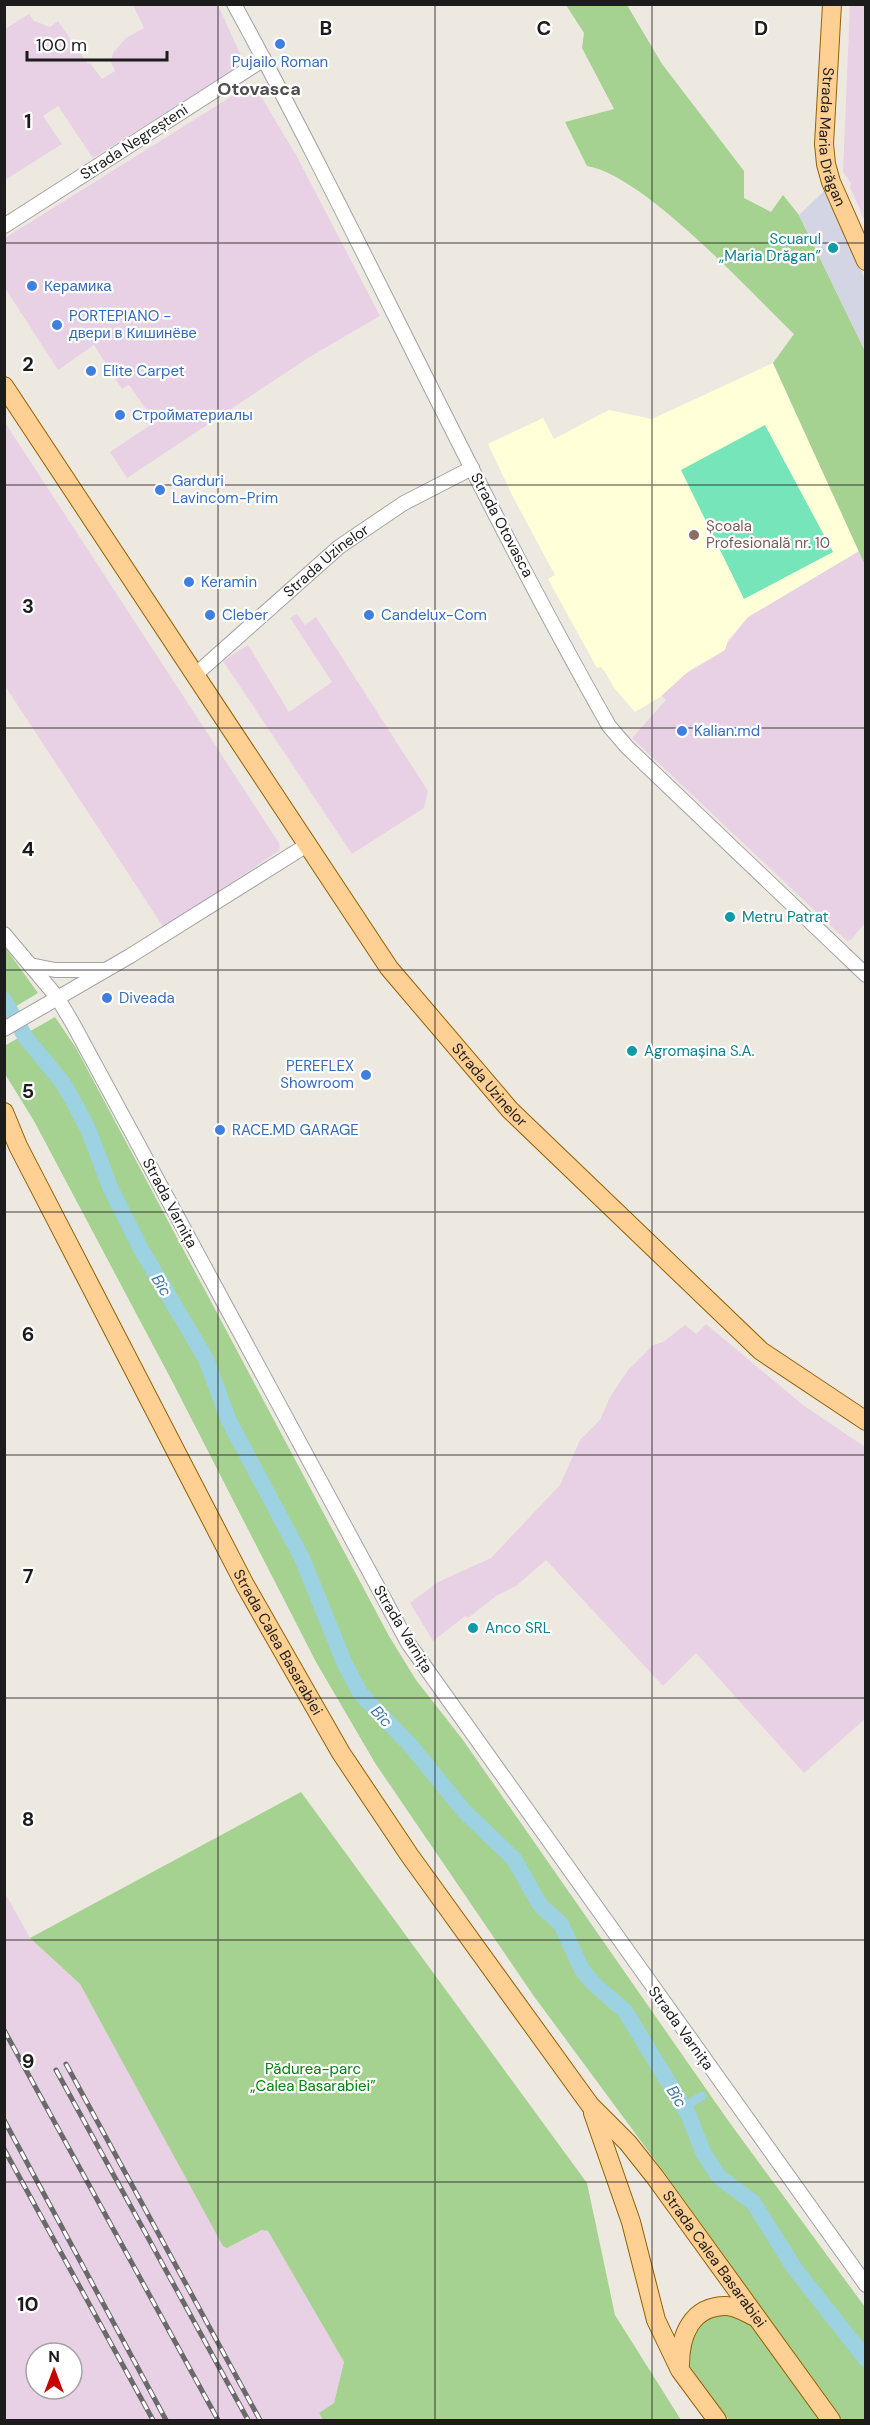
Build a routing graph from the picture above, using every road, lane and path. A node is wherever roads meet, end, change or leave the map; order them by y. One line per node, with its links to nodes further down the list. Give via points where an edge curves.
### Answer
1 (234, 4): 3 (street, Strada Otovasca)
2 (832, 4): 5 (main road, Strada Maria Drăgan, via 826,164)
3 (264, 59): 4 (street, Strada Negreșteni); 7 (street, Strada Otovasca)
4 (4, 226)
5 (866, 261)
6 (4, 386): 8 (main road, Strada Uzinelor)
7 (472, 468): 8 (street, Strada Uzinelor, via 404,502 339,547); 13 (street, Strada Otovasca, via 614,733)
8 (195, 675): 9 (main road, Strada Uzinelor)
9 (307, 845): 12 (street); 21 (main road, Strada Uzinelor, via 389,968 510,1110 761,1351)
10 (4, 934): 11 (street, Strada Varnița)
11 (30, 964): 12 (street, via 69,971); 15 (street, Strada Varnița)
12 (106, 970): 14 (street)
13 (866, 975)
14 (86, 982): 15 (street); 16 (street, via 74,1004)
15 (52, 1001): 16 (street, Strada Varnița); 17 (street)
16 (73, 1024): 23 (street, Strada Varnița, via 408,1643)
17 (4, 1029)
18 (4, 1112): 20 (main road, Strada Calea Basarabiei)
19 (4, 1129): 20 (main road, Strada Calea Basarabiei)
20 (18, 1146): 22 (main road, Strada Calea Basarabiei, via 303,1690 410,1857)
21 (866, 1421)
22 (590, 2105): 24 (main road, Strada Calea Basarabiei, via 655,2176); 25 (main road, Strada Calea Basarabiei, via 631,2222 656,2320)
23 (866, 2285)
24 (753, 2316): 25 (main road, via 728,2306 710,2308 697,2315 680,2345); 27 (main road, Strada Calea Basarabiei)
25 (680, 2370): 26 (main road, Strada Calea Basarabiei)
26 (717, 2421)
27 (831, 2421)

